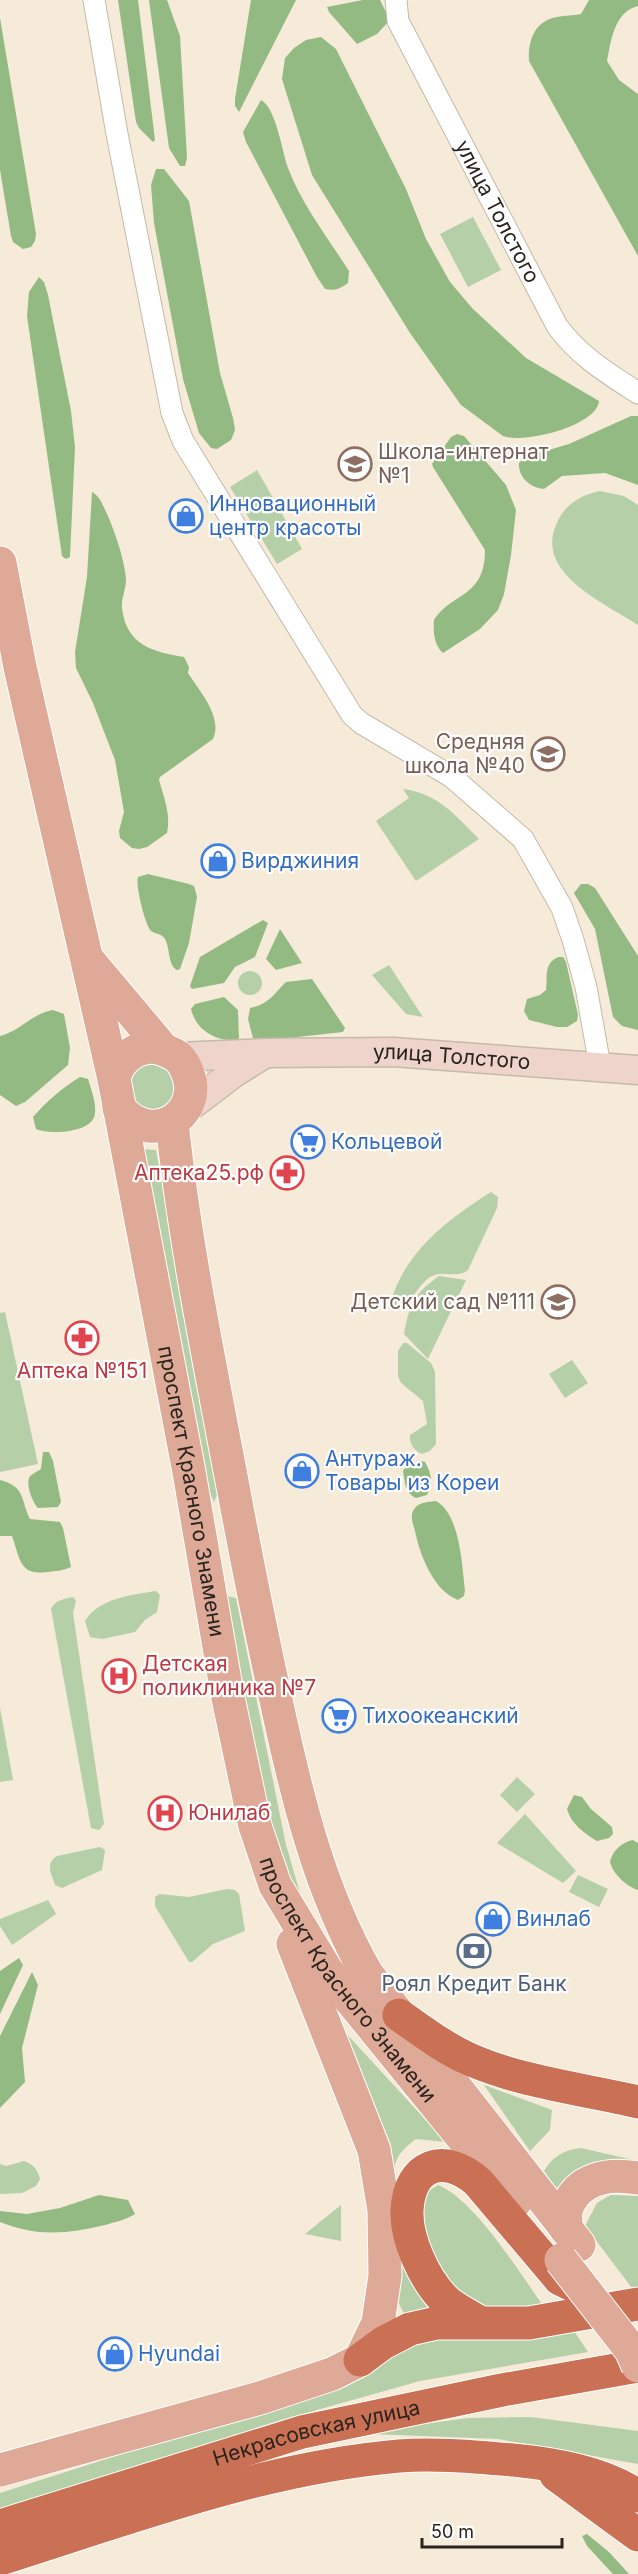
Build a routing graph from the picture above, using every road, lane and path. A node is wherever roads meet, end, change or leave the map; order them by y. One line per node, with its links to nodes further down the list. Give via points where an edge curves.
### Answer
1 (94, 0): 8 (street, via 172,413 183,441 352,715 452,777 523,839 557,899 573,940)
2 (396, 0): 3 (street, улица Толстого, via 398,21 557,326 588,360)
3 (638, 393)
4 (0, 562): 5 (main road, проспект Красного Знамени)
5 (84, 955): 6 (main road, проспект Красного Знамени); 10 (main road, проспект Красного Знамени)
6 (171, 1053): 7 (main road, улица Толстого); 10 (main road, via 151,1047 131,1054 122,1061); 11 (main road, проспект Красного Знамени, via 189,1074 191,1086 190,1098)
7 (265, 1053): 8 (main road, улица Толстого, via 393,1052); 11 (main road)
8 (600, 1066): 9 (main road, улица Толстого)
9 (638, 1070)
10 (116, 1094): 11 (main road, via 129,1120 146,1127); 13 (main road, проспект Красного Знамени)
11 (177, 1118): 12 (main road, проспект Красного Знамени, via 181,1204)
12 (240, 1526): 13 (main road, via 223,1522); 15 (main road, проспект Красного Знамени, via 290,1766 311,1842 351,1946)
13 (199, 1532): 14 (main road, проспект Красного Знамени, via 255,1826)
14 (275, 1885): 18 (main road, проспект Красного Знамени, via 327,1971); 22 (main road, via 376,2160 386,2223 385,2276 378,2323)
15 (399, 2015): 16 (highway, via 442,2045 506,2073); 18 (main road, проспект Красного Знамени)
16 (638, 2102)
17 (638, 2178): 18 (main road, via 595,2178 577,2192 566,2210)
18 (564, 2250): 20 (highway, via 465,2171 437,2165 419,2174 411,2186 407,2213 415,2248 445,2300); 21 (main road, проспект Красного Знамени); 21 (main road, проспект Красного Знамени, bridge, via 587,2292)
19 (638, 2304): 20 (highway, via 529,2324)
20 (477, 2322): 22 (highway, via 437,2323 410,2329)
21 (637, 2352): 24 (highway, Некрасовская улица)
22 (360, 2360): 26 (main road, via 332,2374 260,2398)
23 (638, 2382): 24 (main road)
24 (502, 2390): 28 (highway, Некрасовская улица, via 302,2432)
25 (537, 2462): 27 (highway, Некрасовская улица, via 577,2470); 29 (highway); 30 (highway, Некрасовская улица, via 400,2456 327,2467 223,2489)
26 (0, 2470)
27 (634, 2491)
28 (0, 2526)
29 (638, 2535)
30 (0, 2559)

